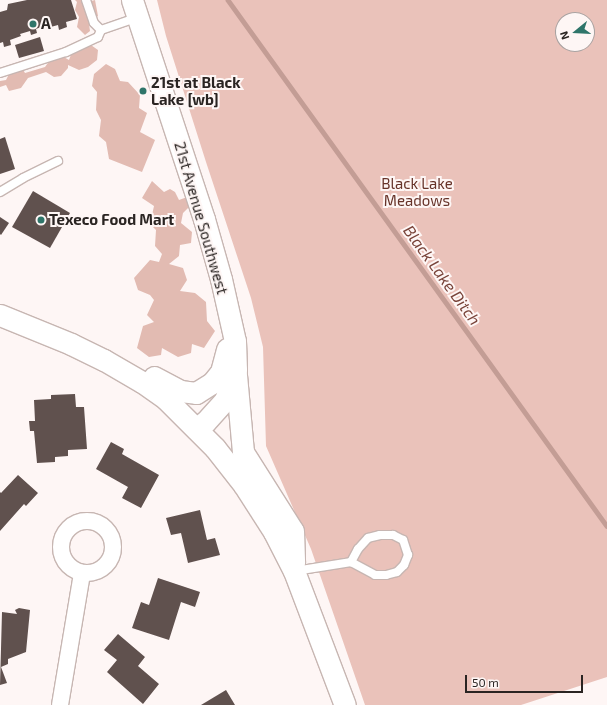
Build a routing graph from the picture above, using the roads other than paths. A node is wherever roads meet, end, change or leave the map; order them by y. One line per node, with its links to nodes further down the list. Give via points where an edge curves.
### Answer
1 (86, 0): 3 (lane, via 94,23)
2 (135, 8): 3 (lane); 8 (street, 21st Avenue Southwest, via 204,219)
3 (101, 30): 4 (lane, via 98,37 66,52)
4 (0, 73)
5 (58, 161): 6 (lane)
6 (0, 192)
7 (0, 315): 10 (street, via 71,344)
8 (229, 317): 9 (street, 21st Avenue Southwest, via 235,341); 10 (street, via 227,353 221,372 212,384 196,393 171,387 140,367)
9 (236, 370): 11 (street, 21st Avenue Southwest, via 225,400 206,422); 13 (street, via 244,452 293,531)
10 (125, 372): 11 (street, via 166,399)
11 (197, 428): 13 (street, via 244,485 274,532)
12 (351, 562): 12 (lane, via 375,575 386,575 397,572 404,565 408,555 403,540 393,535 380,535 368,538); 13 (lane)
13 (294, 571): 16 (street)
14 (82, 573): 15 (street)
15 (60, 705)
16 (345, 705)

